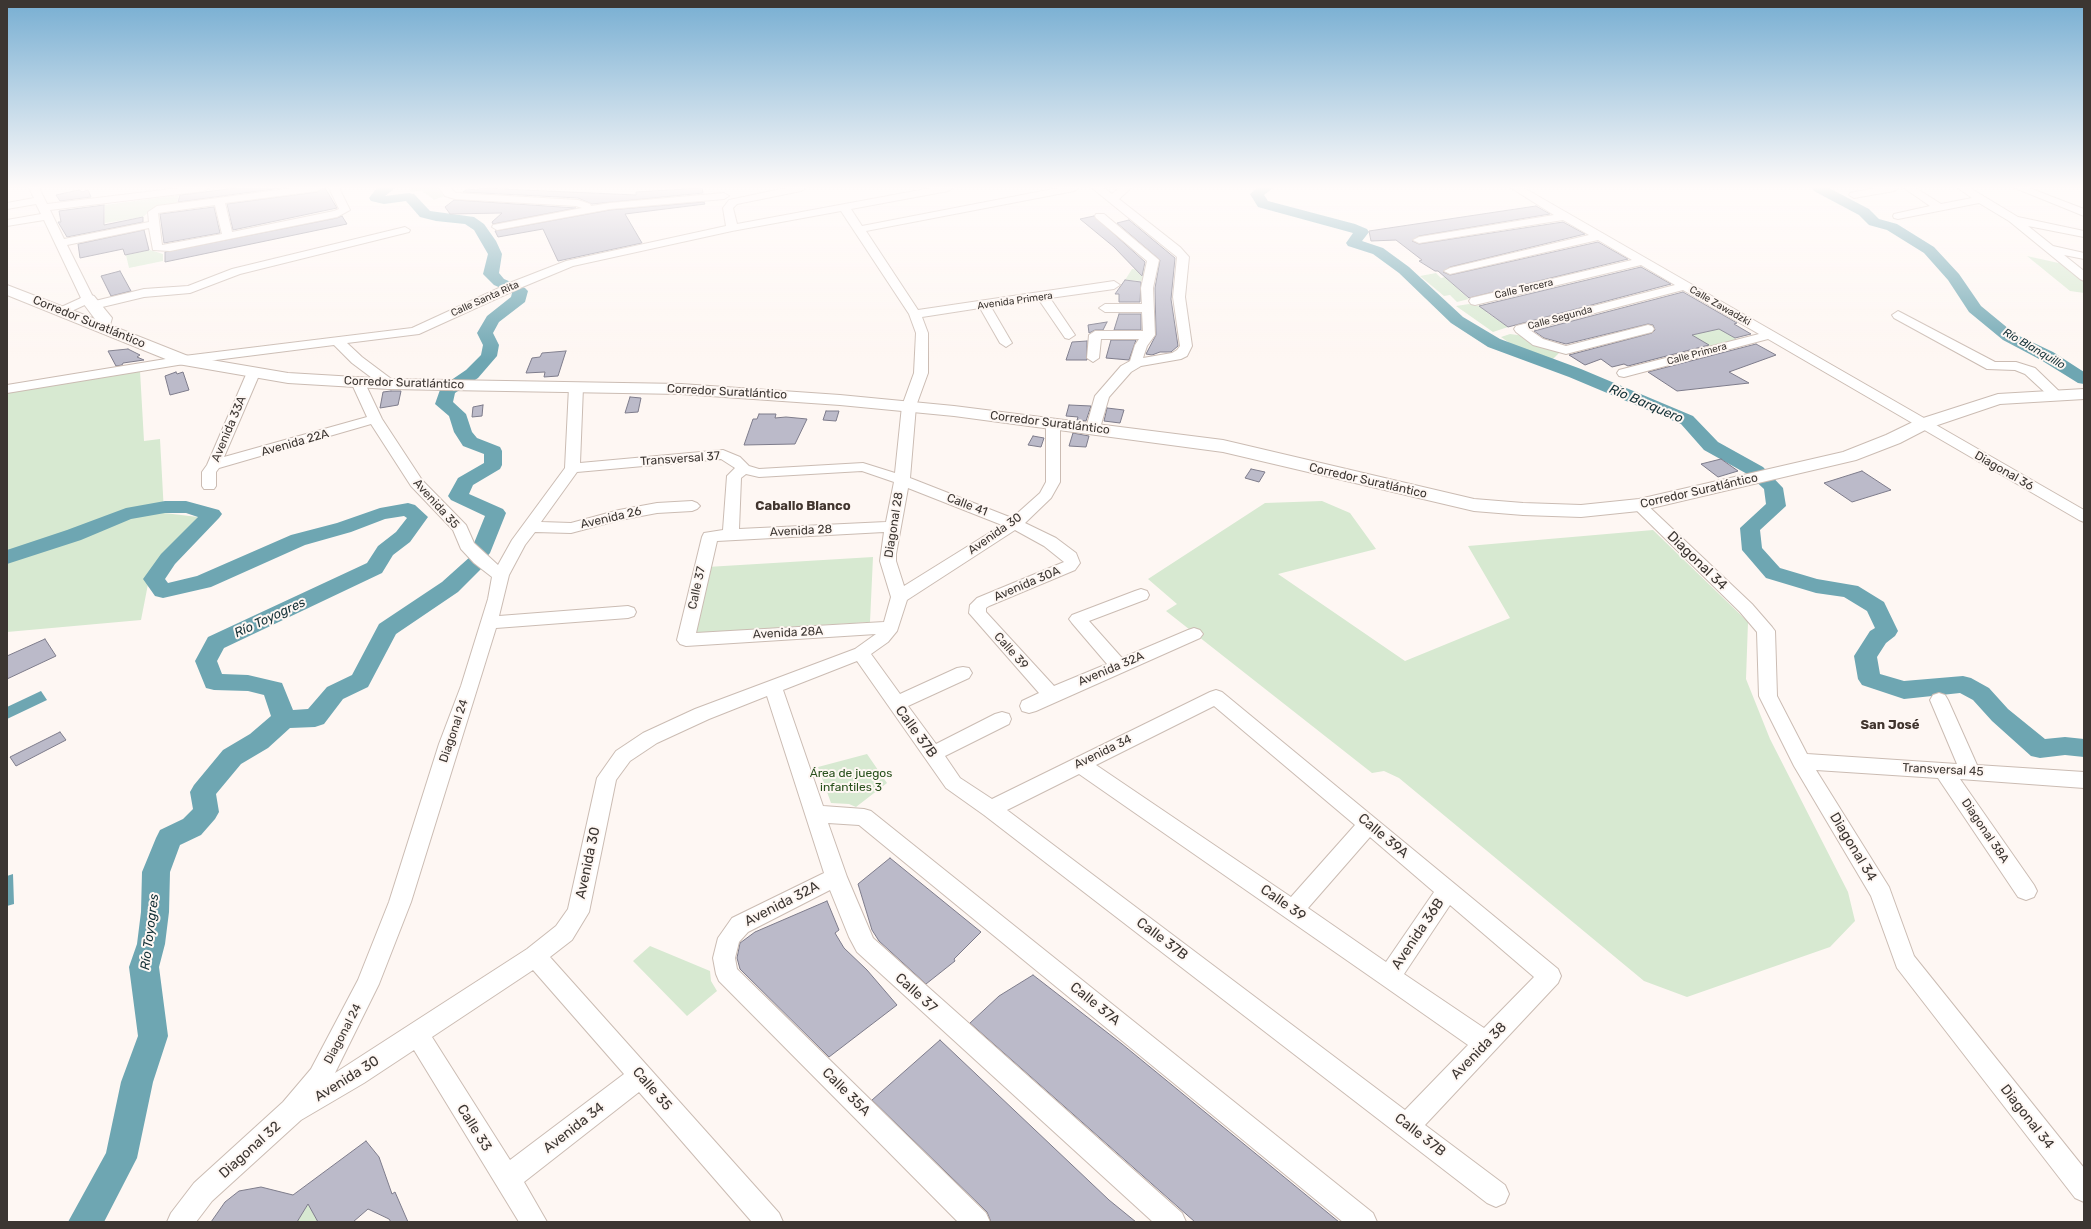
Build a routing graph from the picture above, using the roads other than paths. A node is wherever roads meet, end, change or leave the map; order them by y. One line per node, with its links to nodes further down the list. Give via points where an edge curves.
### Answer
1 (62, 245): 22 (street)
2 (157, 245): 3 (street, via 162,249)
3 (181, 245)
4 (342, 245): 22 (street, via 229,273 190,289 144,293)
5 (652, 245): 34 (street, Calle Santa Rita, via 570,263 415,331)
6 (871, 245): 27 (street, Diagonal 28)
7 (1137, 245): 25 (street, via 1152,260 1147,288)
8 (1171, 245): 38 (street, via 1183,257 1180,297 1186,346 1182,354)
9 (1560, 245): 15 (street)
10 (1616, 245): 14 (street, Calle Zawadzki)
11 (2045, 245): 12 (street)
12 (2048, 248): 13 (street); 16 (street)
13 (2084, 256)
14 (1643, 261): 18 (street, Calle Zawadzki); 21 (street, Calle Tercera)
15 (1450, 271)
16 (2084, 277)
17 (1114, 285): 20 (street, Avenida Primera)
18 (1685, 286): 30 (street, Calle Segunda, via 1520,329 1538,342 1566,350); 33 (street, Calle Zawadzki)
19 (7, 290): 26 (main road, Corredor Suratlántico)
20 (1043, 297): 23 (street, Avenida Primera); 31 (street)
21 (1475, 301)
22 (91, 302): 26 (street); 29 (main road, via 104,318)
23 (984, 305): 27 (street, Avenida Primera); 35 (street)
24 (1105, 308): 25 (street)
25 (1148, 308): 32 (street)
26 (63, 311): 29 (main road, Corredor Suratlántico)
27 (915, 314): 47 (street, Diagonal 28, via 922,333 922,362 921,373)
28 (1907, 318): 46 (street, via 1992,366 2016,366 2030,371)
29 (101, 326): 37 (main road, Corredor Suratlántico)
30 (1648, 329)
31 (1069, 335)
32 (1149, 335): 36 (street, via 1095,335); 38 (street, via 1141,345)
33 (1770, 335): 40 (street, Calle Primera); 50 (street, Calle Zawadzki)
34 (338, 342): 37 (street, Calle Santa Rita); 42 (street)
35 (1006, 343)
36 (1093, 358)
37 (184, 360): 39 (main road, Corredor Suratlántico); 44 (street, Calle Santa Rita)
38 (1137, 363): 51 (street, via 1126,369 1105,391)
39 (253, 373): 41 (main road, Corredor Suratlántico); 52 (street, Avenida 33A)
40 (1624, 373)
41 (358, 382): 42 (main road, Corredor Suratlántico); 48 (street, Avenida 35)
42 (389, 384): 43 (main road, Corredor Suratlántico)
43 (576, 387): 47 (main road, Corredor Suratlántico, via 681,389); 53 (street)
44 (7, 389)
45 (2084, 394): 46 (main road, Corredor Suratlántico)
46 (2056, 395): 50 (main road, Corredor Suratlántico, via 1998,399)
47 (909, 406): 49 (main road, Corredor Suratlántico); 55 (street, Diagonal 28)
48 (375, 419): 52 (street, Avenida 22A); 66 (street, Avenida 35, via 416,483 460,528 467,545 480,559)
49 (1053, 423): 51 (main road, Corredor Suratlántico); 60 (street, Avenida 30, via 1051,488)
50 (1923, 424): 57 (main road, Corredor Suratlántico, via 1850,456); 59 (street, Diagonal 36)
51 (1093, 428): 57 (main road, Corredor Suratlántico, via 1222,446 1474,505 1581,511)
52 (214, 465): 56 (street, Avenida 33A, via 209,472)
53 (572, 468): 54 (street, Transversal 37, via 723,454 735,460); 61 (street, Diagonal 24)
54 (744, 469): 55 (street, Transversal 37, via 759,474 863,468); 63 (street, via 734,476)
55 (902, 480): 60 (street, Calle 41); 62 (street, Diagonal 28)
56 (209, 486)
57 (1640, 505): 86 (street, Diagonal 34, via 1746,608 1766,631 1768,696)
58 (692, 506): 61 (street, Avenida 26, via 657,508 571,528)
59 (2084, 517)
60 (1014, 524): 65 (street, Calle 41, via 1050,542); 68 (street, Avenida 30)
61 (530, 527): 66 (street, Diagonal 24)
62 (892, 527): 63 (street, Avenida 28); 68 (street, Diagonal 28, via 888,561)
63 (731, 534): 64 (street, Avenida 28)
64 (710, 537): 74 (street, Calle 37)
65 (1072, 559): 69 (street, Avenida 30A, via 1069,566)
66 (501, 574): 71 (street, Diagonal 24)
67 (1141, 595): 76 (street, via 1078,619)
68 (899, 597): 72 (street)
69 (978, 605): 79 (street, Calle 39, via 977,613 980,617)
70 (628, 612): 71 (street)
71 (488, 622): 105 (street, Diagonal 24, via 470,686 400,902 368,984)
72 (886, 633): 74 (street, Avenida 28A); 75 (street, Avenida 30)
73 (1194, 634): 76 (street, Avenida 32A)
74 (686, 640)
75 (861, 653): 78 (street, Avenida 30); 82 (street, Calle 37B)
76 (1119, 666): 79 (street, Avenida 32A)
77 (963, 673): 82 (street)
78 (773, 687): 92 (street, Calle 37); 98 (street, Avenida 30, via 702,714 650,738 623,756 607,778 578,912 564,934)
79 (1051, 695): 83 (street, Avenida 32A)
80 (1216, 697): 87 (street, Avenida 34); 93 (street, Calle 39A)
81 (1939, 700): 89 (street)
82 (896, 704): 85 (street, Calle 37B)
83 (1029, 706)
84 (1002, 720): 85 (street)
85 (932, 754): 91 (street, Calle 37B, via 953,784)
86 (1802, 761): 88 (street, Transversal 45); 109 (street, Diagonal 34, via 1880,893 1905,961)
87 (1080, 764): 91 (street, Avenida 34); 97 (street, Calle 39)
88 (1944, 771): 89 (street, Transversal 45); 96 (street, Diagonal 38A)
89 (1970, 771): 90 (street, Transversal 45)
90 (2084, 780)
91 (991, 809): 107 (street, Calle 37B)
92 (815, 814): 94 (street, Calle 37); 116 (street, Calle 37A, via 864,817)
93 (1369, 824): 95 (street, Calle 39A); 97 (street)
94 (836, 877): 99 (street, Avenida 32A, via 740,925 729,938); 115 (street, Calle 37, via 860,937 872,954)
95 (1448, 890): 100 (street, Calle 39A); 101 (street, Avenida 36B)
96 (2026, 891)
97 (1293, 910): 101 (street, Calle 39)
98 (535, 956): 102 (street, Avenida 30); 104 (street, Calle 35)
99 (724, 958): 114 (street, Calle 35A, via 727,974)
100 (1550, 976): 103 (street, Avenida 38)
101 (1389, 977): 103 (street, Calle 39)
102 (416, 1034): 106 (street, Avenida 30, via 355,1075); 108 (street, Calle 33)
103 (1486, 1043): 107 (street, Avenida 38)
104 (641, 1076): 108 (street, Avenida 34); 113 (street, Calle 35)
105 (320, 1077): 106 (street, Diagonal 32)
106 (292, 1111): 111 (street, Diagonal 32, via 203,1192)
107 (1408, 1126): 110 (street, Calle 37B)
108 (507, 1179): 112 (street, Calle 33)
109 (2084, 1189)
110 (1496, 1194)
111 (180, 1222)
112 (534, 1222)
113 (770, 1222)
114 (977, 1222)
115 (1173, 1222)
116 (1364, 1222)

